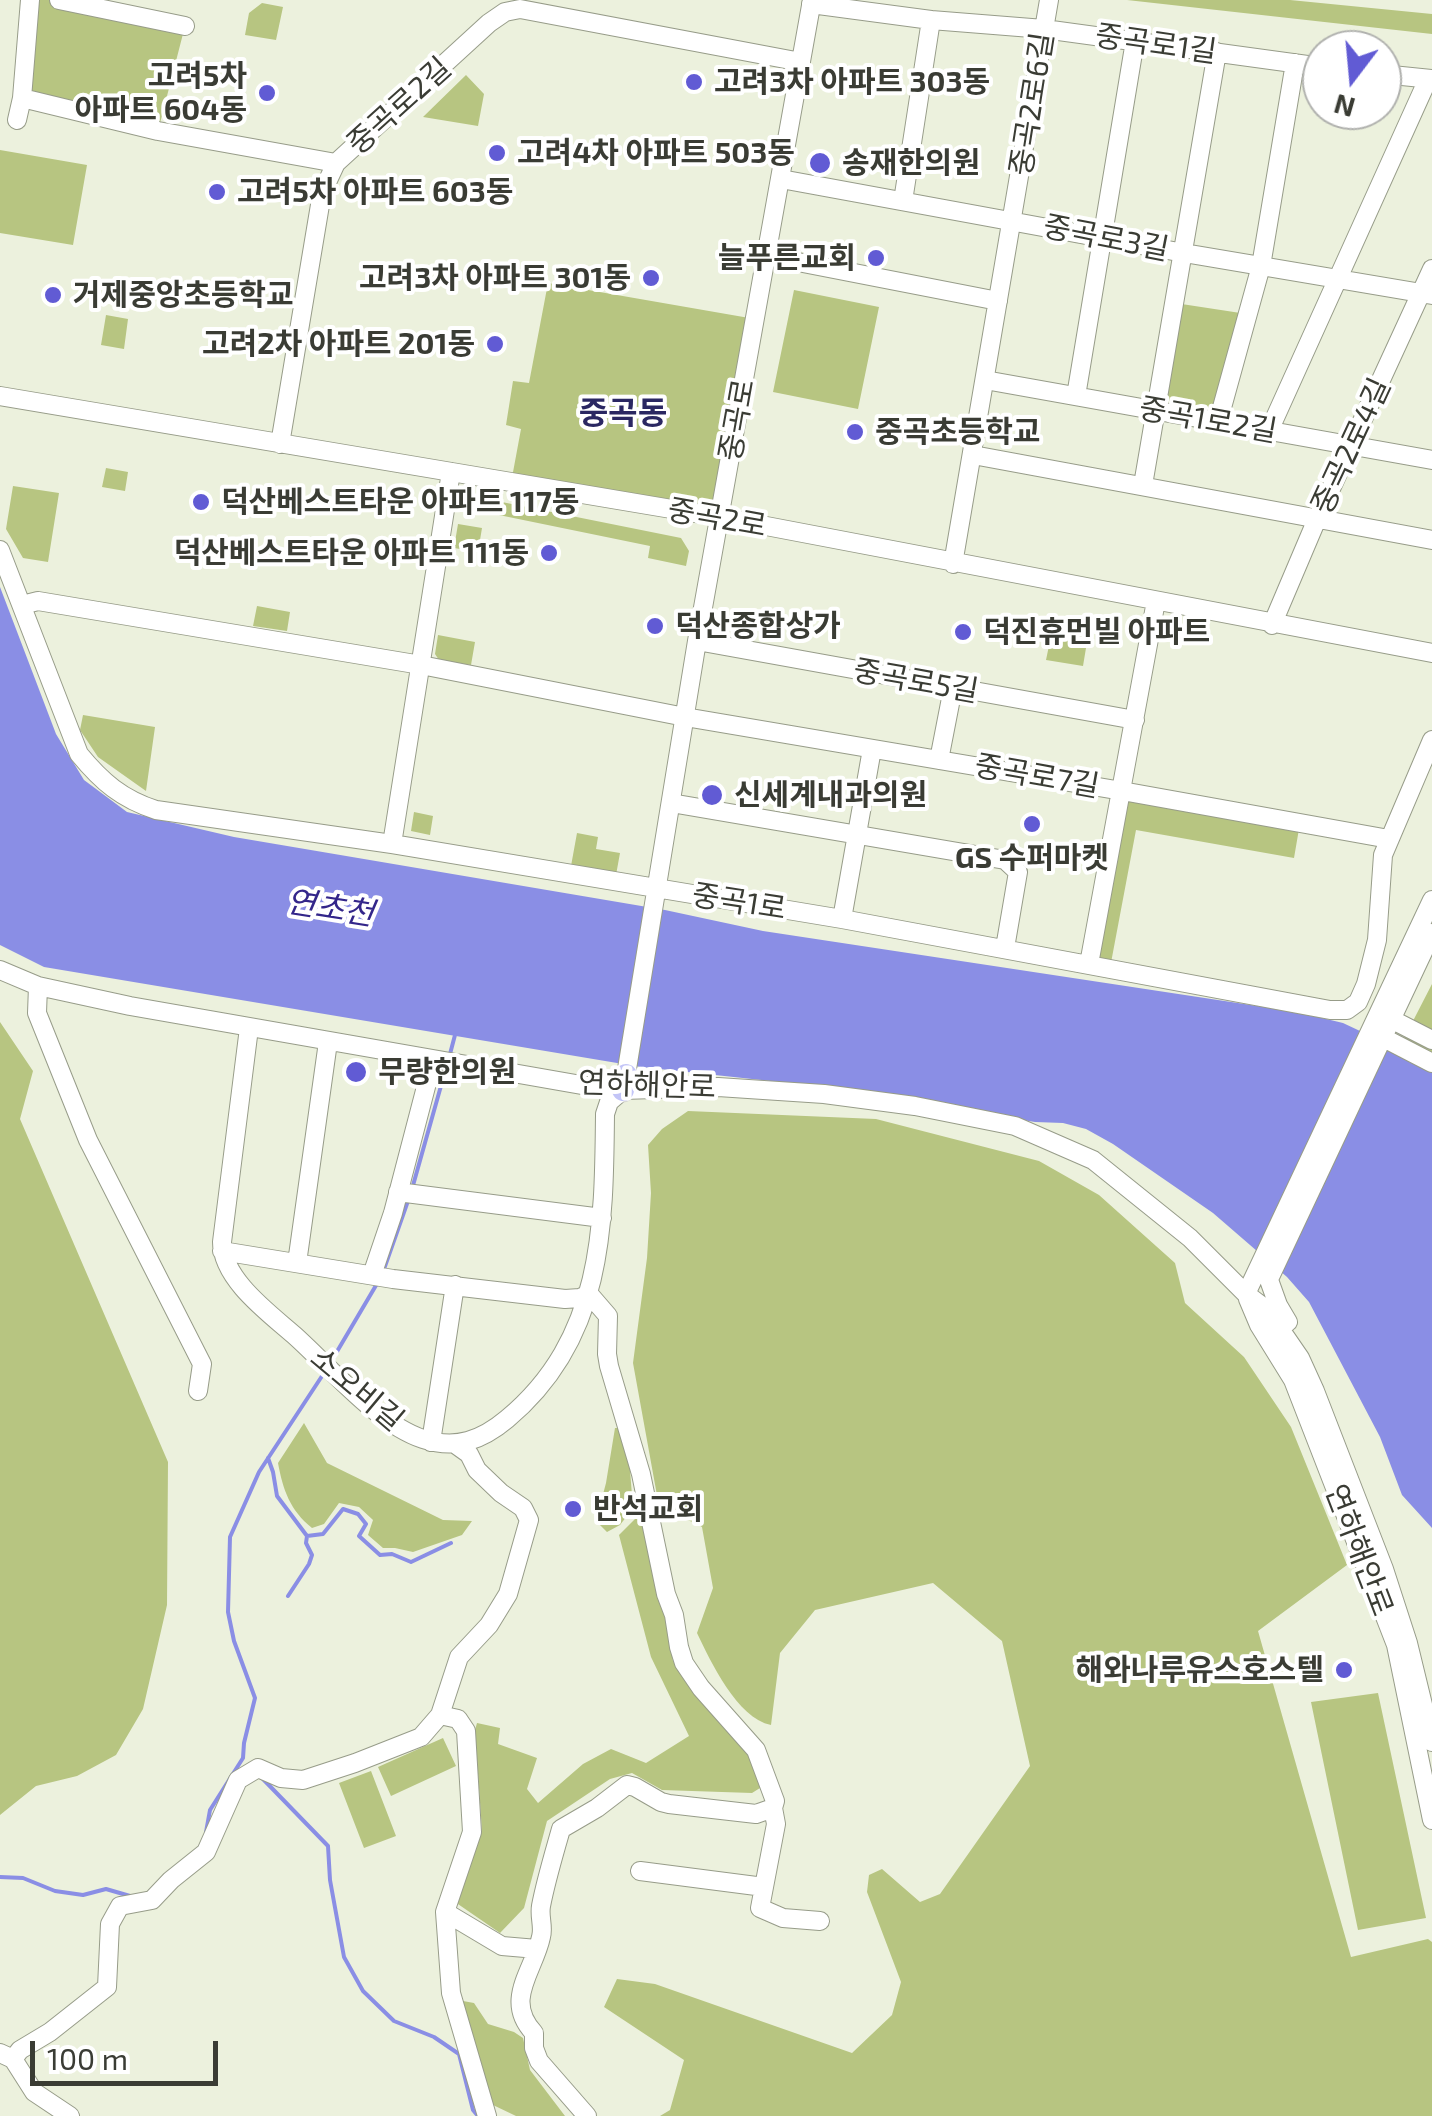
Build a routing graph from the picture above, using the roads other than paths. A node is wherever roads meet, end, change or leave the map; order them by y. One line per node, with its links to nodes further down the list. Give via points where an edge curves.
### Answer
1 (30, 0): 15 (street)
2 (60, 0): 6 (street)
3 (1049, 0): 7 (street, 중곡2로6길)
4 (811, 2): 5 (street, 중곡로1길); 10 (street, 중곡로)
5 (932, 20): 7 (street, 중곡로1길); 19 (street)
6 (185, 26)
7 (1044, 29): 8 (street, 중곡로1길); 20 (street, 중곡2로6길)
8 (1136, 41): 9 (street, 중곡로1길); 21 (street)
9 (1217, 52): 11 (street, 중곡로1길); 22 (street)
10 (801, 62): 17 (street, 중곡로2길, via 588,20 505,12); 18 (street, 중곡로)
11 (1295, 63): 12 (street, 중곡로1길); 24 (street)
12 (1302, 64)
13 (1402, 76): 14 (street)
14 (1430, 79): 26 (street)
15 (22, 98): 16 (street); 17 (street, 중곡로2길)
16 (17, 120)
17 (336, 163): 35 (street, via 322,192)
18 (780, 179): 19 (street, 중곡로3길); 23 (street, 중곡로)
19 (902, 201): 20 (street, 중곡로3길)
20 (1012, 220): 21 (street, 중곡로3길); 28 (street, 중곡2로6길)
21 (1104, 238): 22 (street, 중곡로3길); 31 (street)
22 (1184, 253): 24 (street, 중곡로3길); 32 (street)
23 (767, 256): 28 (street); 41 (street, 중곡로)
24 (1262, 266): 26 (street, 중곡로3길); 33 (street)
25 (1432, 270): 27 (street, 중곡2로4길)
26 (1338, 279): 27 (street, 중곡로3길); 34 (street)
27 (1427, 294): 36 (street, 중곡2로4길)
28 (998, 301): 29 (street, 중곡2로6길)
29 (985, 380): 31 (street, 중곡1로2길); 37 (street, 중곡2로6길)
30 (0, 396): 35 (street, 중곡2로)
31 (1076, 396): 32 (street, 중곡1로2길)
32 (1155, 410): 33 (street, 중곡1로2길); 40 (street)
33 (1218, 422): 34 (street, 중곡1로2길)
34 (1269, 431): 36 (street, 중곡1로2길)
35 (280, 444): 39 (street, 중곡2로)
36 (1352, 446): 38 (street, 중곡1로2길); 42 (street, 중곡2로4길)
37 (972, 455): 40 (street); 45 (street, 중곡2로6길)
38 (1432, 460)
39 (451, 472): 41 (street, 중곡2로); 51 (street)
40 (1144, 485): 42 (street)
41 (719, 518): 45 (street, 중곡2로); 49 (street, 중곡로)
42 (1317, 519): 43 (street); 48 (street, 중곡2로4길)
43 (1432, 540)
44 (0, 550): 47 (street, 중곡1로)
45 (953, 564): 46 (street, 중곡2로)
46 (1156, 601): 48 (street, 중곡2로); 54 (street)
47 (22, 605): 51 (street, 중곡로7길, via 38,601); 62 (street, 중곡1로, via 79,754 132,802)
48 (1272, 624): 50 (street, 중곡2로)
49 (697, 642): 52 (street, 중곡로5길); 53 (street, 중곡로)
50 (1432, 654)
51 (421, 666): 53 (street, 중곡로7길); 62 (street)
52 (953, 688): 54 (street, 중곡로5길); 57 (street)
53 (685, 717): 56 (street, 중곡로7길); 59 (street, 중곡로)
54 (1136, 720): 58 (street)
55 (1432, 740): 61 (street, 중곡1로)
56 (872, 749): 57 (street, 중곡로7길); 60 (street)
57 (940, 760): 58 (street, 중곡로7길)
58 (1122, 791): 61 (street, 중곡로7길); 68 (street)
59 (671, 803): 60 (street); 63 (street, 중곡로)
60 (857, 835): 65 (street); 67 (street, via 1005,860 1018,872)
61 (1389, 839): 68 (street, 중곡1로, via 1371,968 1358,1002 1347,1010)
62 (392, 844): 63 (street, 중곡1로)
63 (656, 894): 65 (street, 중곡1로); 78 (street, 중곡로)
64 (1432, 900): 71 (street)
65 (842, 918): 67 (street, 중곡1로)
66 (1432, 933): 71 (street)
67 (1005, 948): 68 (street, 중곡1로)
68 (1089, 964)
69 (0, 970): 70 (street, 연하해안로)
70 (38, 986): 72 (street, 연하해안로); 88 (street, via 37,1013 88,1140 202,1364)
71 (1384, 1016): 73 (street); 74 (street)
72 (248, 1028): 75 (street, 연하해안로); 81 (street)
73 (1376, 1035): 77 (street); 86 (street); 87 (street, via 1269,1280)
74 (1432, 1040)
75 (328, 1042): 76 (street, 연하해안로); 82 (street)
76 (433, 1060): 78 (street, 연하해안로, via 593,1087); 79 (street)
77 (1432, 1063)
78 (625, 1082): 80 (street, 소오비길, via 605,1114); 86 (street, 연하해안로, via 824,1094 1015,1126 1093,1160 1190,1238)
79 (398, 1192): 80 (street); 83 (street)
80 (602, 1218): 85 (street, 소오비길)
81 (222, 1251): 82 (street); 89 (street, 소오비길, via 235,1278 321,1361 393,1424)
82 (297, 1263): 83 (street)
83 (372, 1276): 84 (street)
84 (455, 1286): 85 (street, via 564,1299); 89 (street)
85 (589, 1294): 90 (street, 소오비길, via 556,1368 525,1404 494,1430); 93 (street, via 608,1316 609,1366 684,1662 756,1750)
86 (1246, 1294): 87 (street, 연하해안로, via 1267,1310); 94 (street, 연하해안로, via 1292,1380 1396,1646)
87 (1300, 1358): 92 (street, 연하해안로, via 1384,1569)
88 (198, 1391)
89 (431, 1442): 90 (street, 소오비길)
90 (455, 1444): 91 (street, via 529,1520 508,1594 459,1657)
91 (440, 1715): 97 (street, via 458,1719 466,1731 472,1832); 100 (street, via 421,1737 303,1780 258,1768 238,1780 206,1852 152,1900 120,1906 110,1924 107,1987 50,2032)
92 (1432, 1742)
93 (773, 1808): 96 (street); 99 (street, via 756,1814 669,1804 634,1786 620,1788 560,1828)
94 (1432, 1820)
95 (640, 1870): 96 (street)
96 (764, 1886): 98 (street, via 760,1908)
97 (445, 1912): 99 (street, via 502,1946); 102 (street, via 451,1993)
98 (820, 1921)
99 (537, 1949): 103 (street, via 520,1994 526,2024 539,2061)
100 (6, 2056): 101 (street, via 34,2092)
101 (70, 2116)
102 (487, 2116)
103 (587, 2116)

